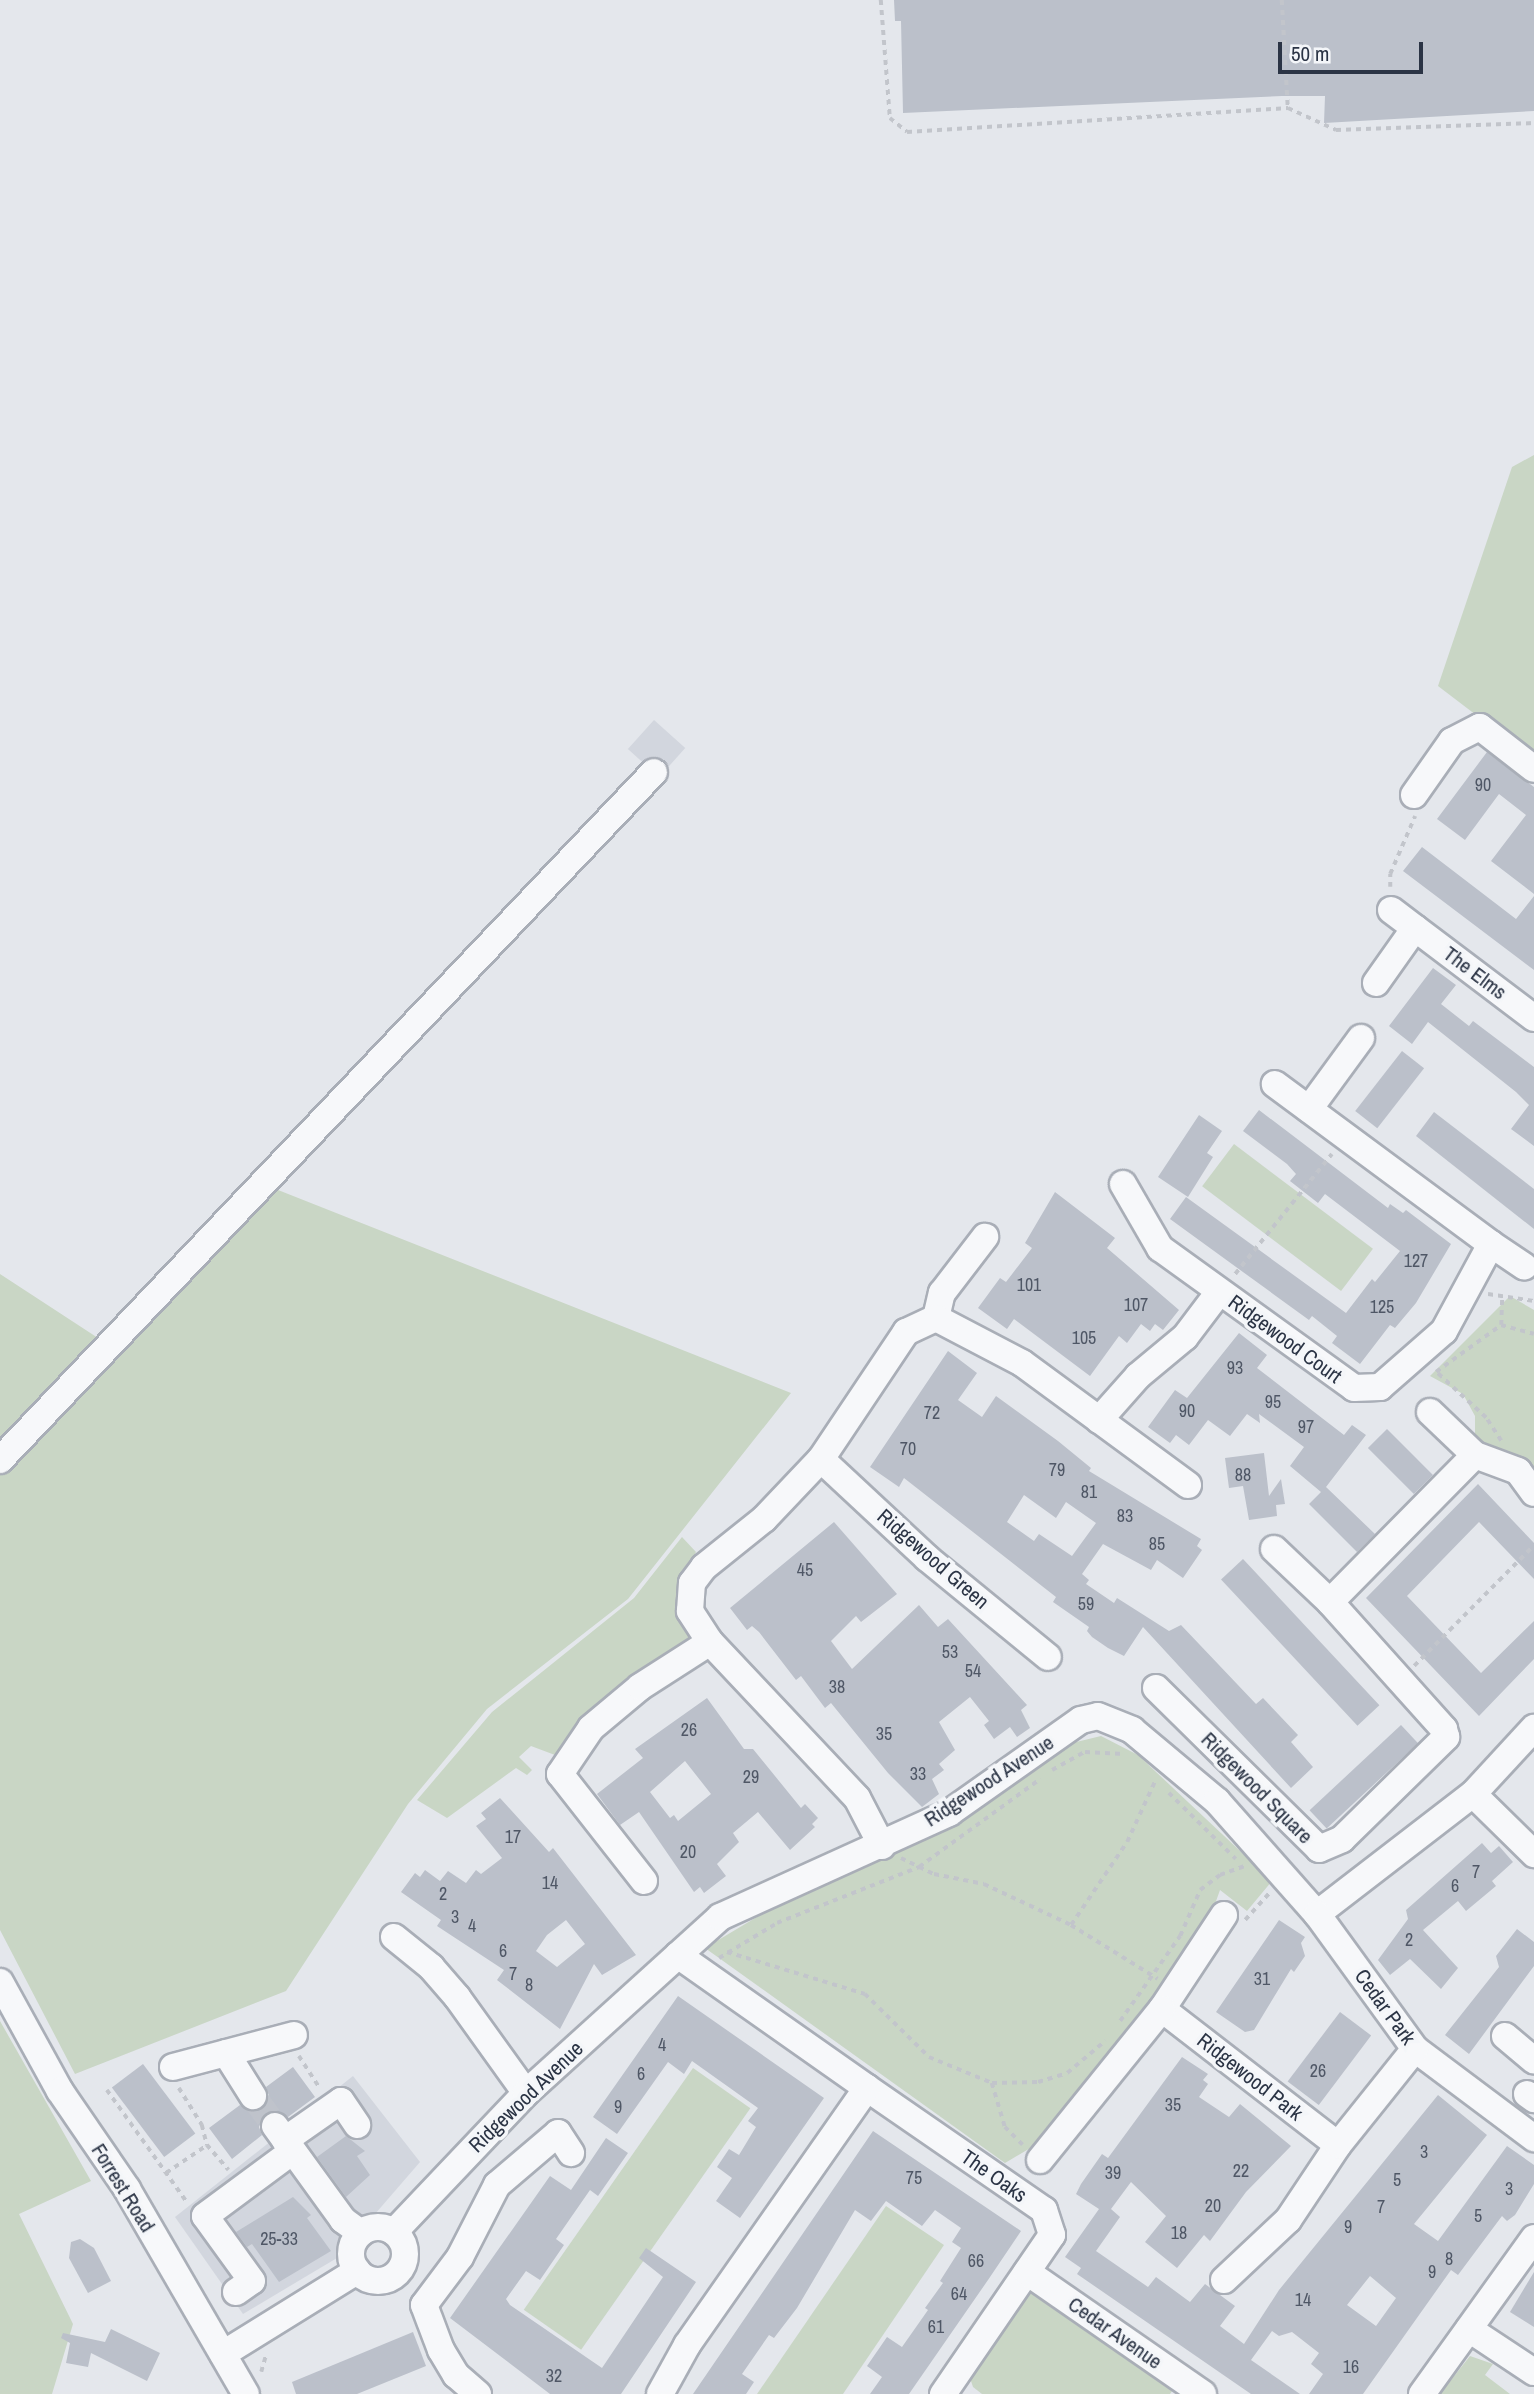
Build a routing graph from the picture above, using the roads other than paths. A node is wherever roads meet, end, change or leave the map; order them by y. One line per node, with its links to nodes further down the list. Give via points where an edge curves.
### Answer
1 (1534, 769): 3 (street, via 1480,727 1452,741)
2 (654, 772): 21 (street)
3 (1414, 795)
4 (1391, 910): 5 (street, The Elms)
5 (1415, 928): 6 (street); 7 (street, The Elms)
6 (1376, 983)
7 (1534, 1018)
8 (1361, 1038): 10 (street)
9 (1275, 1084): 10 (street)
10 (1309, 1109): 13 (street)
11 (1123, 1184): 15 (street, Ridgewood Court, via 1160,1248)
12 (985, 1237): 16 (street, via 942,1293)
13 (1491, 1244): 14 (street); 15 (street, Ridgewood Court, via 1444,1331 1380,1387 1354,1388)
14 (1524, 1266)
15 (1220, 1293): 18 (street, via 1185,1337 1138,1376)
16 (936, 1318): 18 (street, via 1022,1363); 19 (street, via 906,1332)
17 (1430, 1412): 20 (street)
18 (1099, 1420): 22 (street)
19 (821, 1459): 26 (street, via 692,1583 690,1611); 27 (street, Ridgewood Green, via 927,1558)
20 (1486, 1459): 23 (street, via 1518,1471); 25 (street)
21 (0, 1461)
22 (1188, 1485)
23 (1534, 1493)
24 (1274, 1549): 25 (street, Ridgewood Square)
25 (1330, 1602): 28 (street, Ridgewood Square, via 1444,1729 1446,1737 1342,1839 1320,1849)
26 (710, 1642): 31 (street, via 857,1798); 33 (street, via 640,1687 591,1728 560,1774)
27 (1048, 1657)
28 (1156, 1688)
29 (1534, 1728): 30 (street)
30 (1473, 1794): 32 (street); 34 (street)
31 (882, 1846): 34 (street, Ridgewood Avenue, via 949,1813 1081,1720 1098,1716 1114,1721 1160,1770 1217,1801); 37 (street, Ridgewood Avenue, via 770,1891 720,1917)
32 (1534, 1853)
33 (645, 1881)
34 (1317, 1914): 41 (street, Cedar Park)
35 (1224, 1915): 39 (street)
36 (394, 1937): 45 (street, via 431,1967 457,1997)
37 (678, 1955): 44 (street, The Oaks); 45 (street, Ridgewood Avenue)
38 (0, 1982): 63 (street, Forrest Road, via 60,2091 127,2189)
39 (1168, 2000): 50 (street, Ridgewood Park); 52 (street)
40 (294, 2035): 42 (street)
41 (1415, 2049): 48 (street, Cedar Park); 50 (street)
42 (226, 2053): 43 (street); 46 (street)
43 (173, 2067)
44 (867, 2088): 57 (street, The Oaks, via 1044,2210 1052,2235); 68 (street, via 695,2334)
45 (526, 2093): 53 (street, Ridgewood Avenue)
46 (253, 2096)
47 (357, 2125): 49 (street, via 341,2101)
48 (1534, 2138)
49 (285, 2139): 54 (street, via 343,2220); 60 (street, via 244,2188 205,2216 252,2281)
50 (1338, 2145): 59 (street, via 1288,2220)
51 (572, 2153): 61 (street, via 558,2133 497,2185 460,2257)
52 (1040, 2160)
53 (394, 2232): 54 (street, via 380,2227); 58 (street, via 405,2253)
54 (361, 2233): 56 (street, via 351,2252)
55 (1534, 2238): 62 (street)
56 (357, 2271): 58 (street, via 378,2281); 63 (street)
57 (1027, 2272): 66 (street, The Oaks); 69 (street, Cedar Avenue)
58 (397, 2273): 61 (street)
59 (1224, 2280)
60 (236, 2292)
61 (424, 2305): 65 (street, via 441,2350)
62 (1469, 2329): 64 (street); 70 (street)
63 (223, 2354): 67 (street, Forrest Road)
64 (1534, 2372)
65 (467, 2391)
66 (951, 2391)
67 (246, 2394)
68 (660, 2394)
69 (1203, 2394)
70 (1422, 2394)

